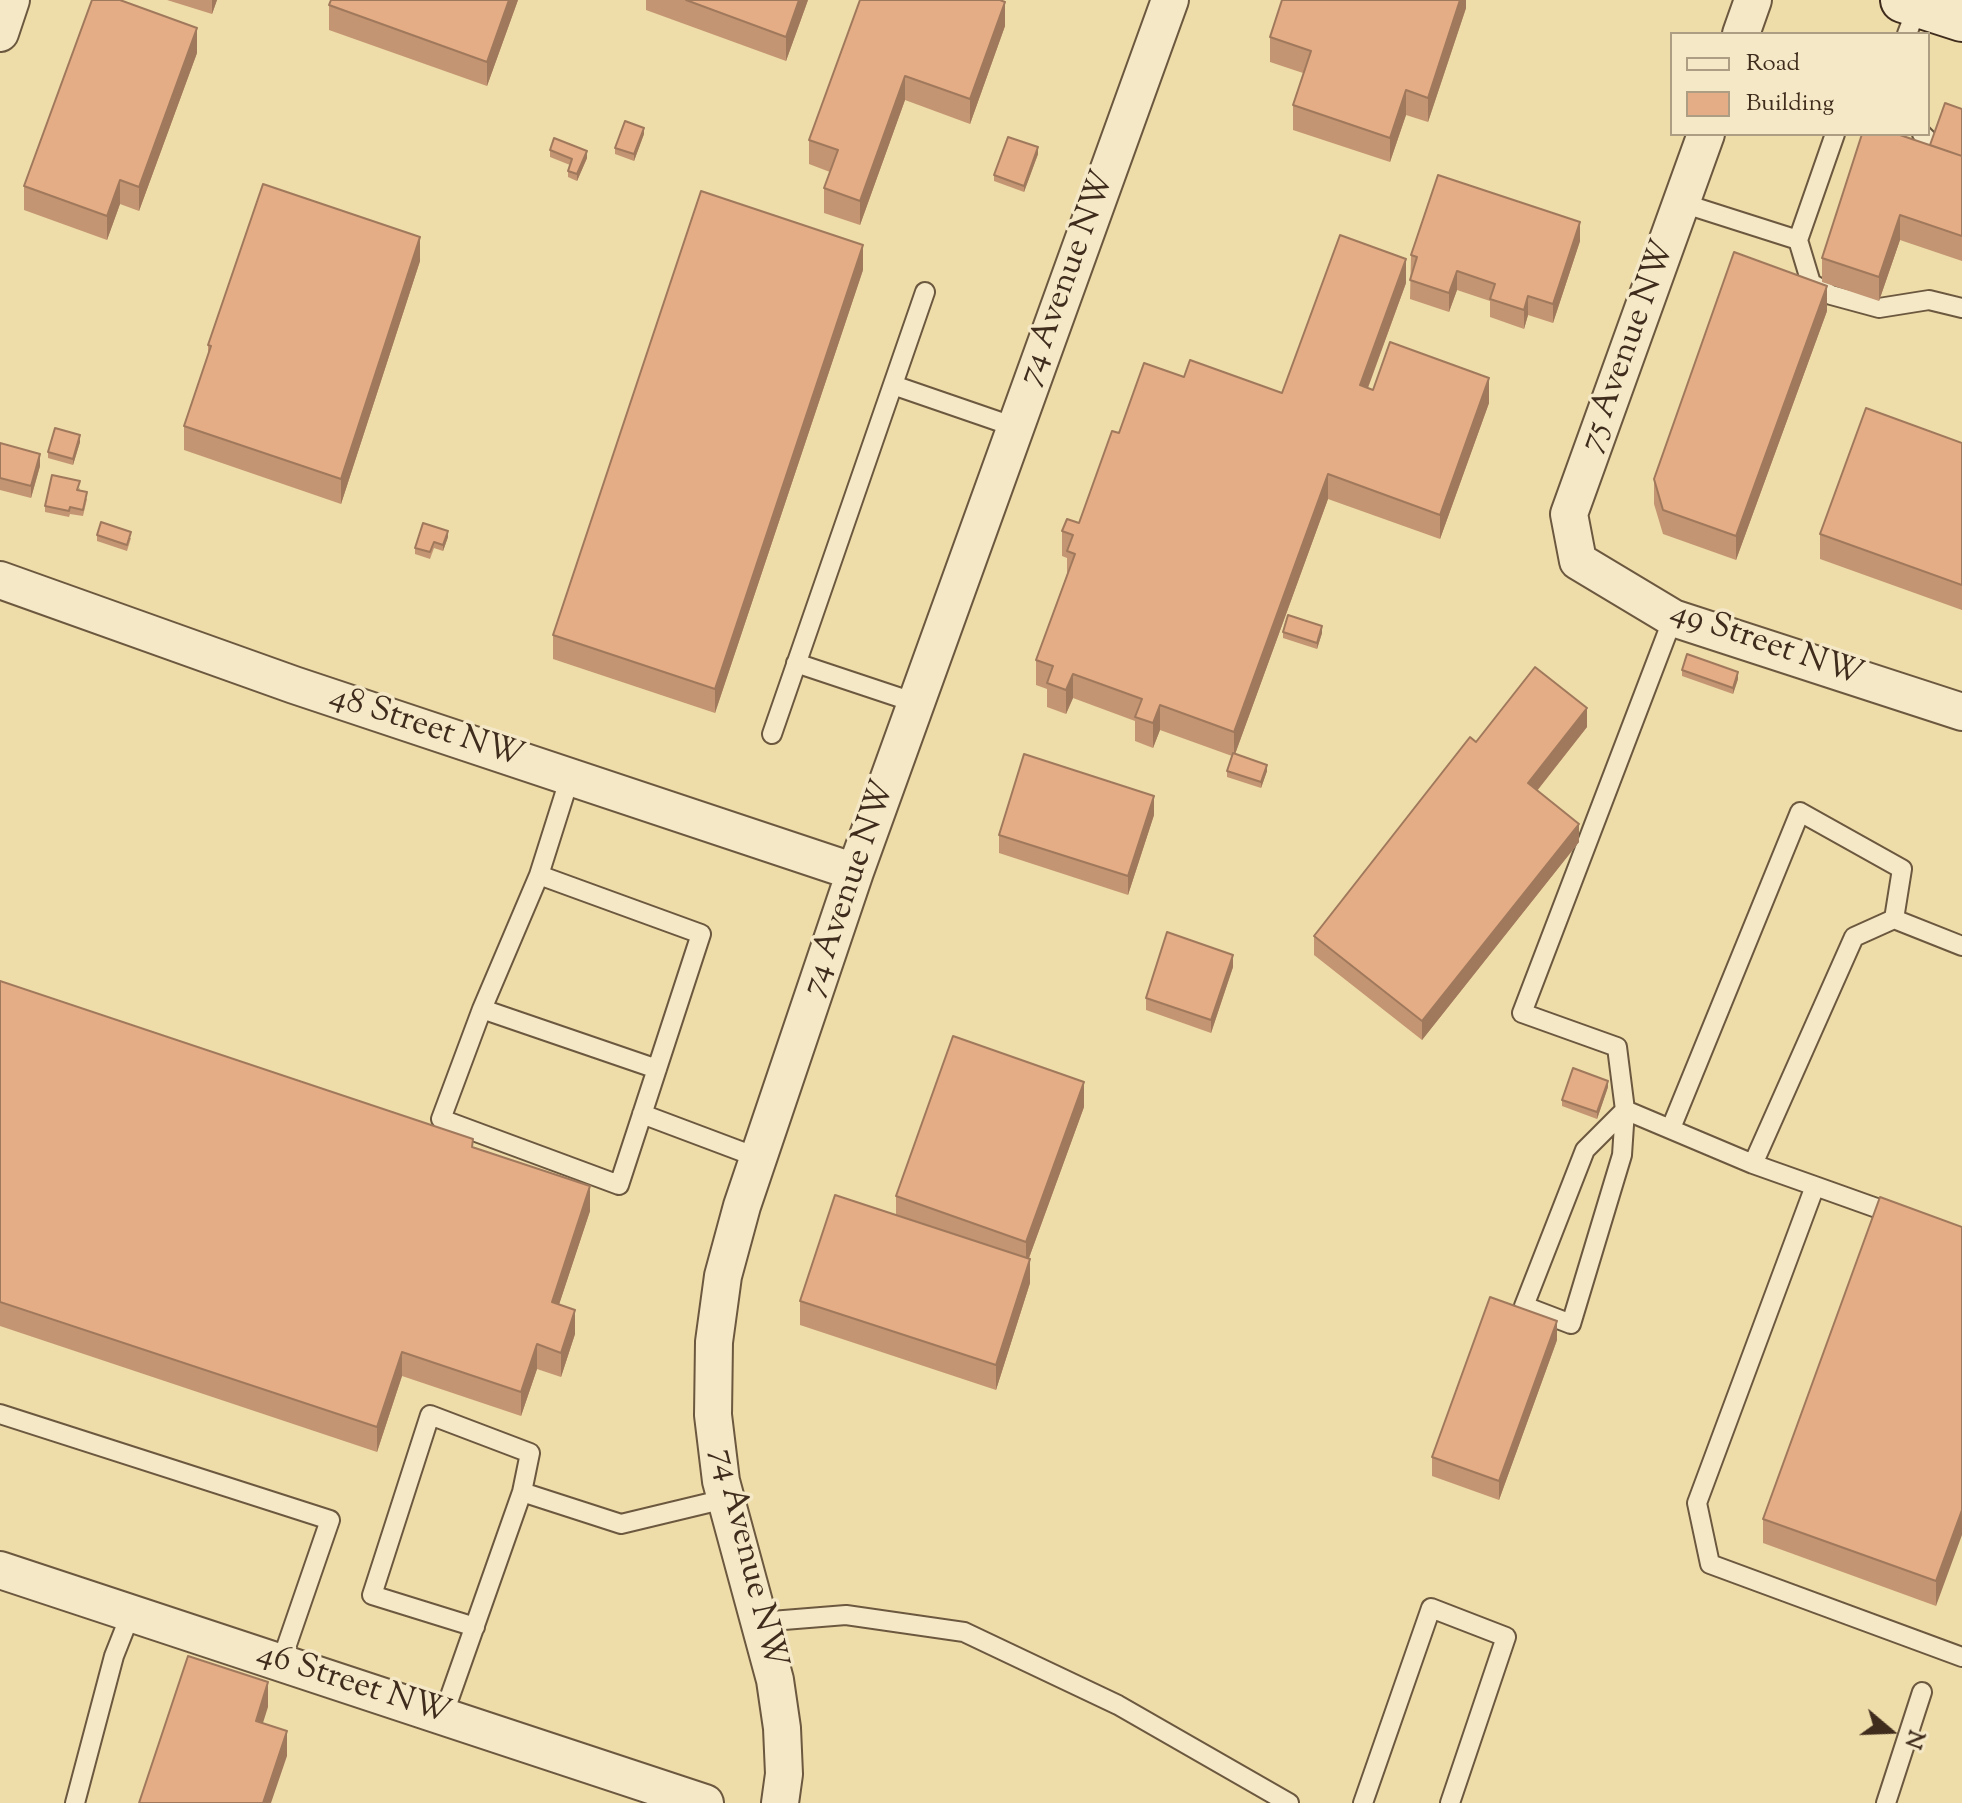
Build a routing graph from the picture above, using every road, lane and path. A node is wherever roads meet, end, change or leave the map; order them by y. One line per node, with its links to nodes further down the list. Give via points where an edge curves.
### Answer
1 (11, 0): 6 (street)
2 (1170, 0): 15 (street, 74 Avenue NW)
3 (1753, 0): 7 (street)
4 (1909, 13): 5 (main road)
5 (1962, 19)
6 (0, 31)
7 (1742, 32)
8 (1705, 136): 10 (street, 75 Avenue NW)
9 (1834, 136): 11 (lane)
10 (1682, 203): 11 (lane); 16 (street, 75 Avenue NW, via 1569,514)
11 (1798, 240): 13 (lane, via 1811,283 1831,295 1879,308 1929,300)
12 (925, 292): 14 (lane)
13 (1962, 308)
14 (893, 385): 15 (lane); 19 (lane)
15 (1015, 427): 20 (street, 74 Avenue NW)
16 (1578, 561): 18 (street, 49 Street NW)
17 (0, 580): 23 (street, 48 Street NW)
18 (1673, 618): 21 (street, 49 Street NW); 30 (lane, via 1522,1013 1617,1047)
19 (796, 663): 20 (lane); 22 (lane)
20 (916, 703): 24 (street, 74 Avenue NW)
21 (1962, 712)
22 (772, 734)
23 (570, 777): 24 (street, 48 Street NW); 25 (lane)
24 (855, 872): 33 (street, 74 Avenue NW)
25 (539, 875): 28 (lane); 29 (lane, via 701,934)
26 (1894, 919): 27 (lane); 32 (lane, via 1902,869 1800,812); 34 (lane, via 1854,937)
27 (1962, 946)
28 (482, 1009): 29 (lane); 31 (lane, via 441,1119 619,1185)
29 (657, 1069): 31 (lane)
30 (1625, 1110): 30 (lane, via 1622,1155 1571,1324 1524,1306 1585,1150); 32 (lane)
31 (642, 1114): 33 (lane)
32 (1671, 1128): 34 (lane)
33 (759, 1158): 39 (street, 74 Avenue NW, via 723,1276 714,1342 713,1415)
34 (1753, 1164): 35 (lane)
35 (1815, 1186): 36 (lane); 44 (lane, via 1697,1503 1710,1564)
36 (1918, 1222)
37 (0, 1414): 45 (lane, via 330,1520)
38 (522, 1492): 39 (lane, via 621,1524); 43 (lane); 43 (lane, via 530,1453 430,1415 372,1595)
39 (725, 1499): 42 (street, 74 Avenue NW)
40 (0, 1570): 41 (street, 46 Street NW)
41 (131, 1613): 45 (street, 46 Street NW); 48 (lane, via 114,1656)
42 (759, 1622): 50 (street, 74 Avenue NW, via 782,1728); 51 (lane, via 846,1615 964,1632 1118,1705)
43 (475, 1627): 47 (lane)
44 (1962, 1657)
45 (281, 1662): 47 (street, 46 Street NW)
46 (1922, 1692): 54 (lane)
47 (443, 1716): 49 (street, 46 Street NW)
48 (75, 1803)
49 (705, 1803)
50 (780, 1803)
51 (1289, 1803)
52 (1363, 1803): 53 (lane, via 1431,1608 1506,1637)
53 (1450, 1803)
54 (1886, 1803)

